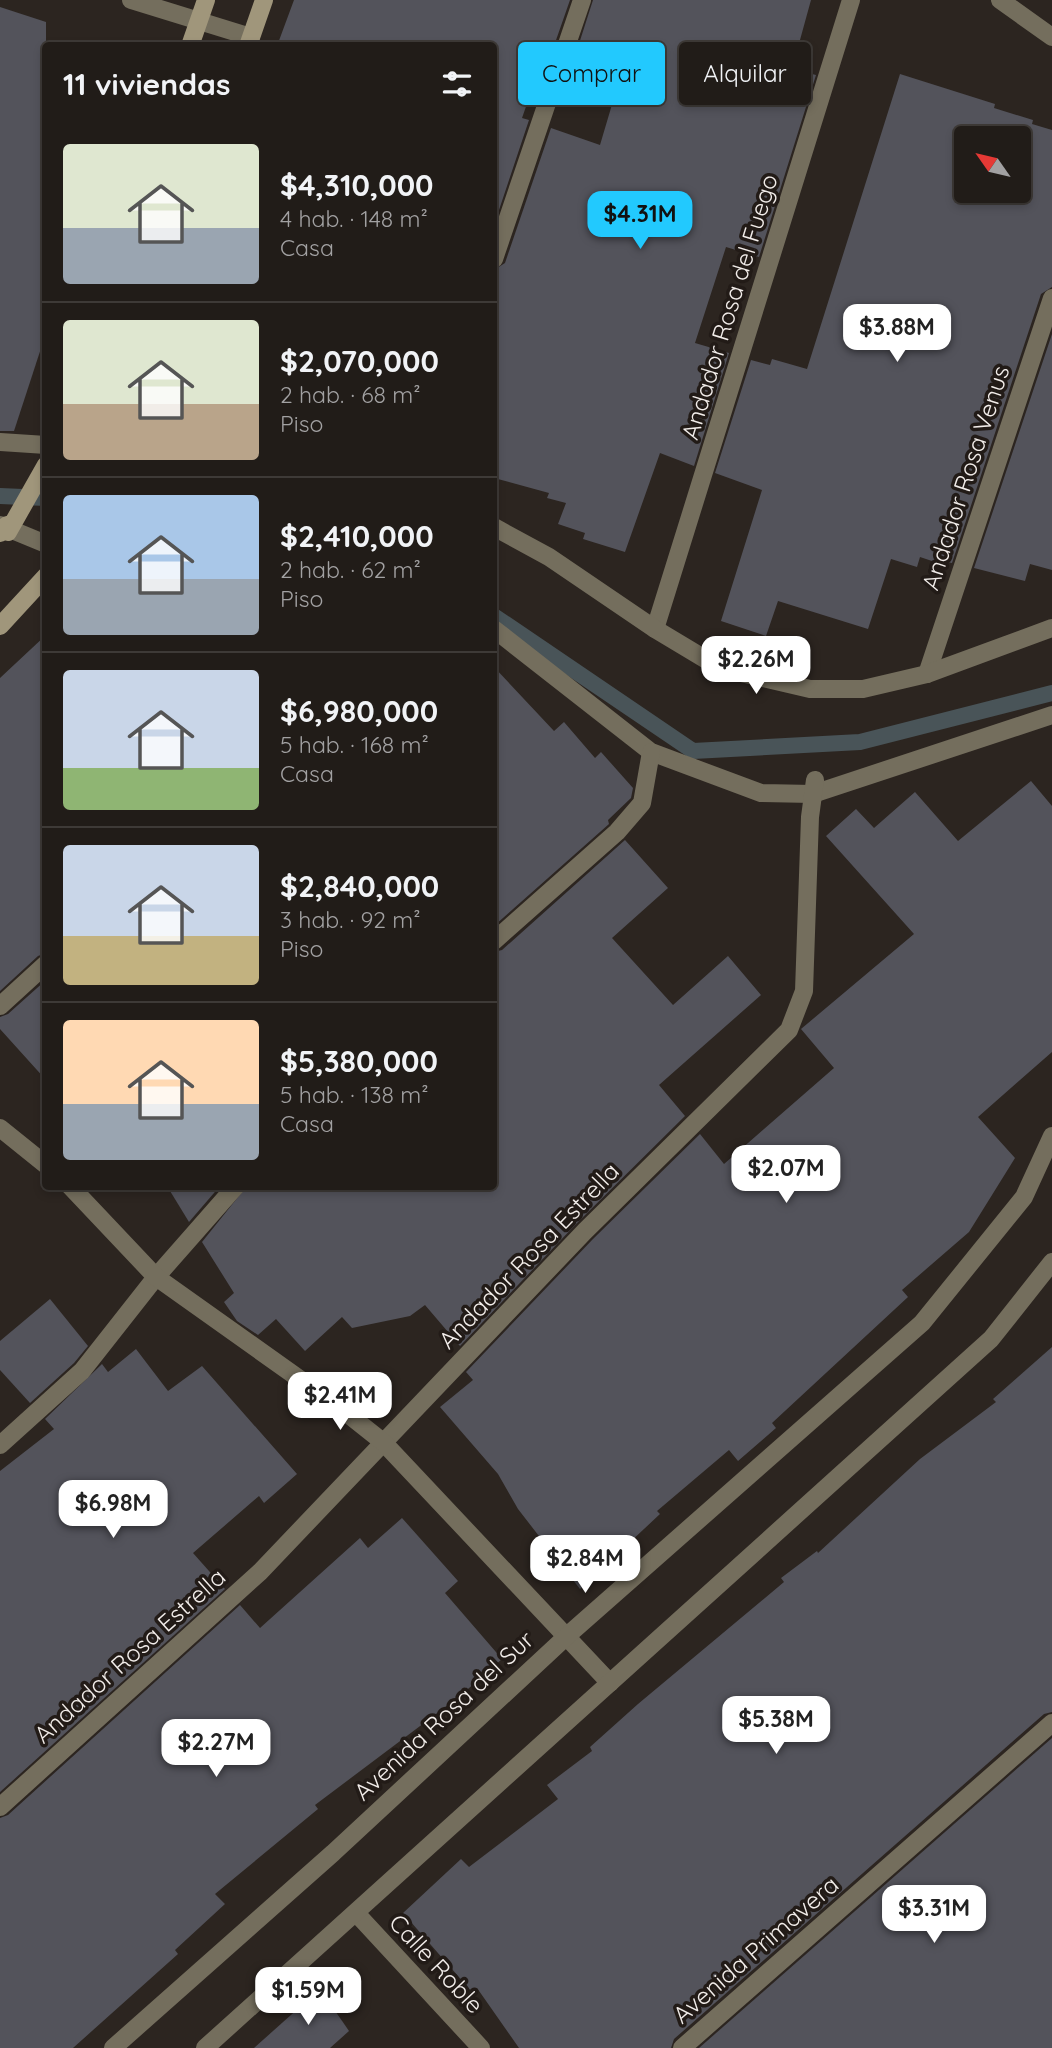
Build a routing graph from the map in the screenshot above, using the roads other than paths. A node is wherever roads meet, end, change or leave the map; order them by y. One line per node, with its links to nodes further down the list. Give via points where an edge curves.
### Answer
1 (131, 0): 7 (street)
2 (206, 0): 7 (main road)
3 (264, 0): 9 (main road)
4 (582, 0): 11 (street)
5 (851, 0): 22 (street, Andador Rosa del Fuego)
6 (1000, 0): 8 (street)
7 (198, 21): 9 (street); 10 (main road)
8 (1052, 37)
9 (250, 41)
10 (191, 42)
11 (497, 250)
12 (1052, 298): 24 (street, Andador Rosa Venus)
13 (0, 442): 14 (street)
14 (42, 445)
15 (42, 471): 16 (main road)
16 (4, 529): 18 (street)
17 (497, 529): 22 (street, via 549,557)
18 (42, 543)
19 (42, 580): 20 (main road)
20 (0, 626)
21 (1052, 628): 24 (street)
22 (655, 629): 24 (street, via 720,668 810,689 863,689)
23 (497, 631): 26 (street)
24 (927, 674)
25 (1052, 715): 27 (street)
26 (651, 752): 27 (street, via 761,793); 28 (street, via 642,803 617,832)
27 (814, 787): 38 (street, Andador Rosa Estrella, via 804,991 789,1031 585,1231)
28 (497, 938)
29 (42, 968): 30 (street)
30 (0, 1006)
31 (0, 1128): 33 (street)
32 (1052, 1136): 40 (street, Avenida Rosa del Sur, via 1024,1197 922,1323)
33 (42, 1162)
34 (74, 1190): 37 (street)
35 (232, 1190): 37 (street)
36 (1052, 1262): 41 (street, via 991,1339)
37 (156, 1277): 38 (street); 39 (street, via 82,1371)
38 (383, 1442): 40 (street); 43 (street, Andador Rosa Estrella, via 260,1572)
39 (0, 1445)
40 (568, 1635): 41 (street); 45 (street, Avenida Rosa del Sur)
41 (610, 1683): 44 (street)
42 (1052, 1723): 48 (street, Avenida Primavera)
43 (0, 1807)
44 (356, 1913): 46 (street); 47 (street, Calle Roble)
45 (113, 2048)
46 (205, 2048)
47 (481, 2048)
48 (682, 2048)

